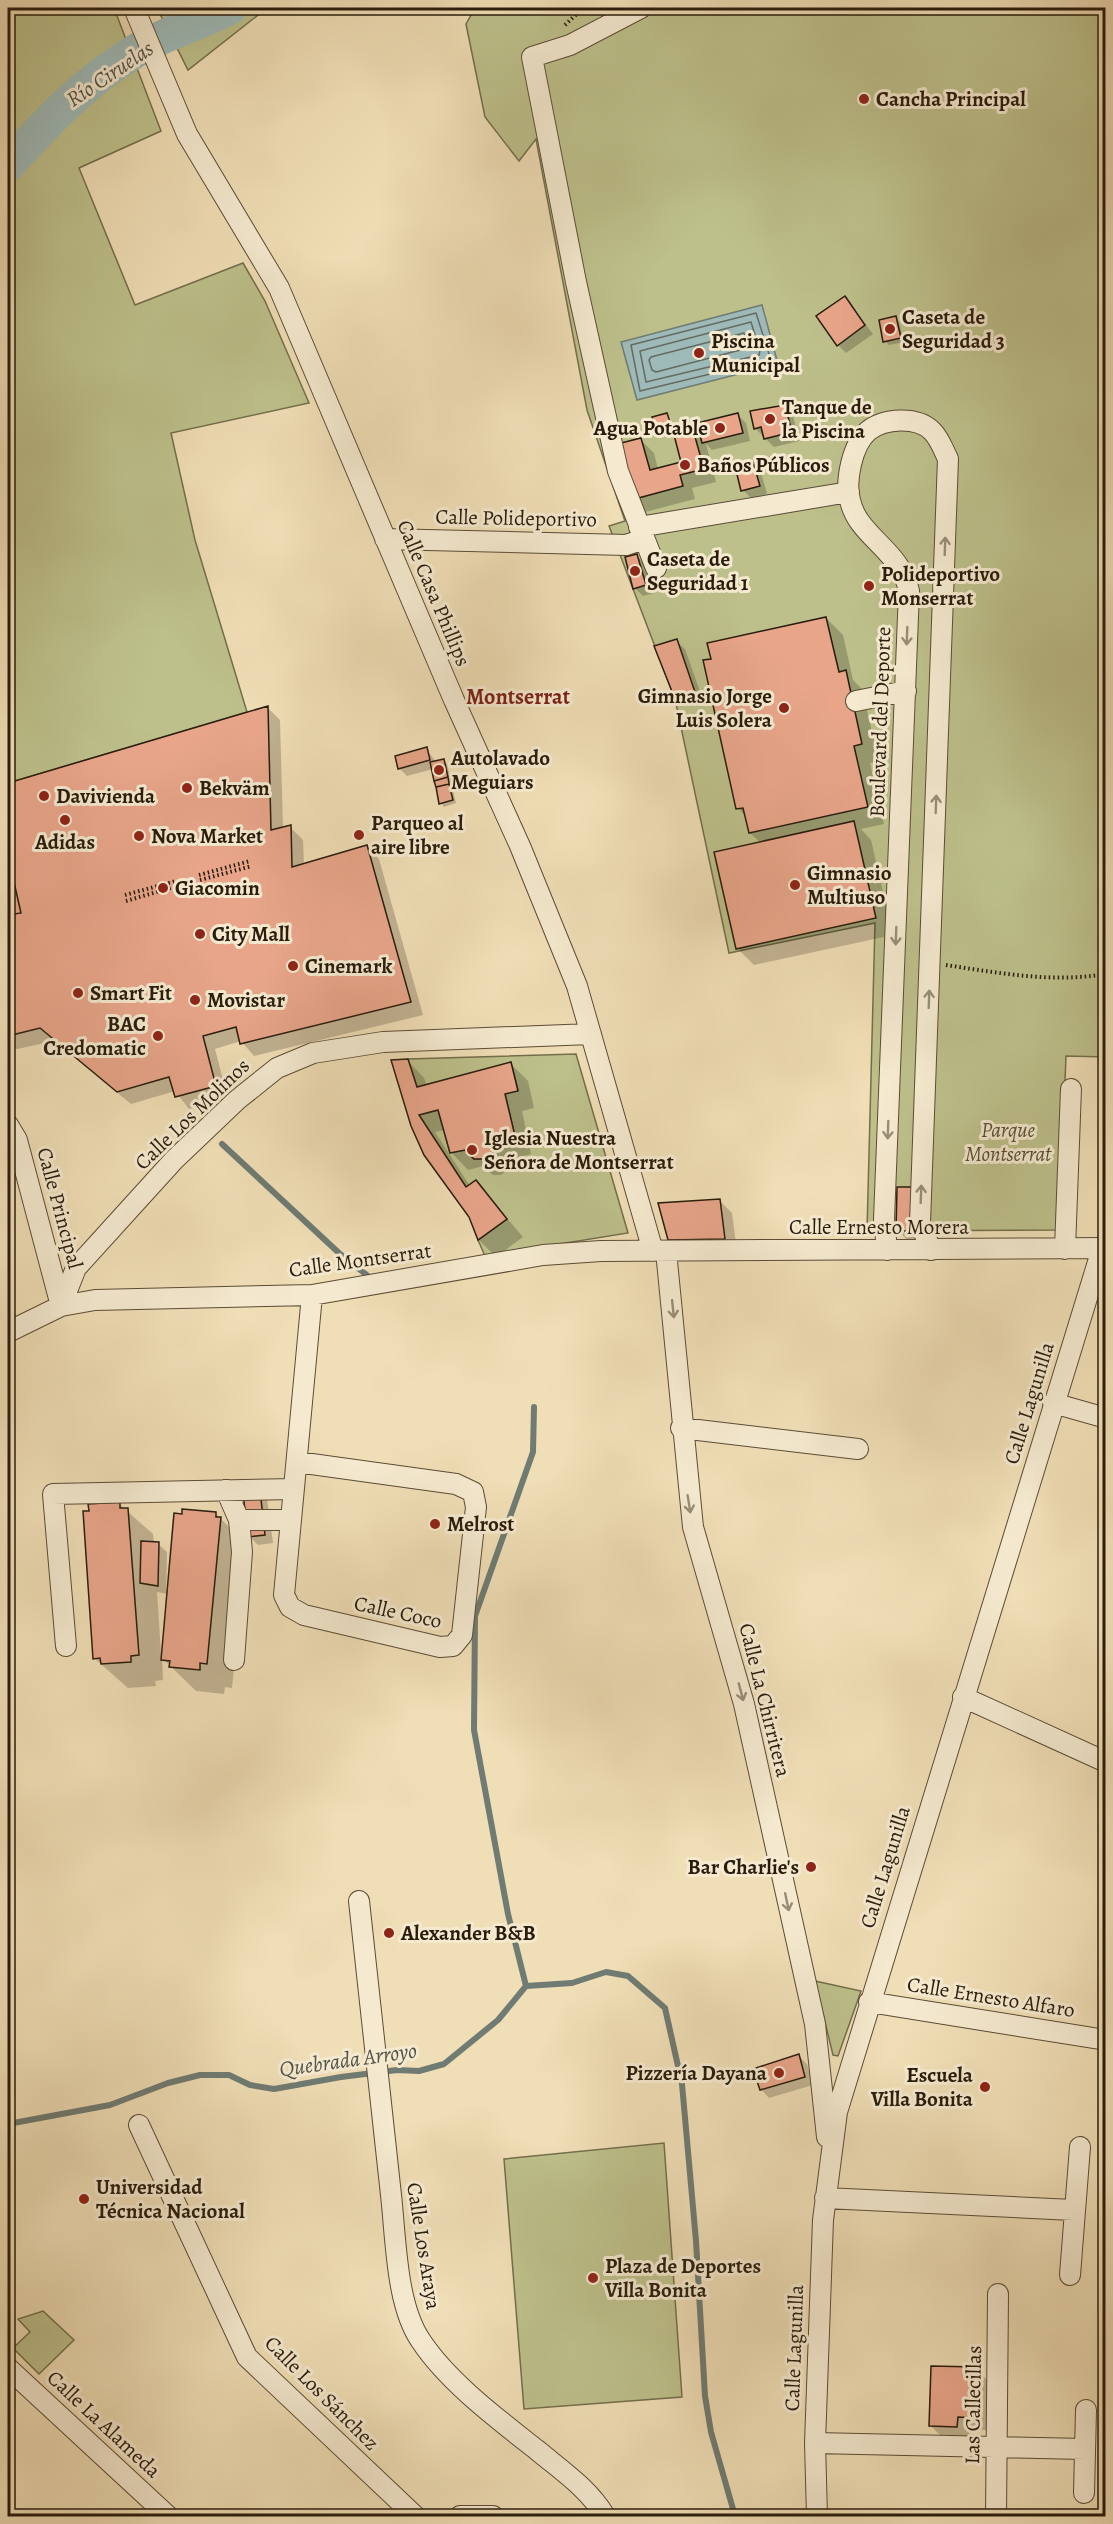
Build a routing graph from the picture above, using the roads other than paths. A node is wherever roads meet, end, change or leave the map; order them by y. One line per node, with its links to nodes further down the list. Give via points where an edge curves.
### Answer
1 (135, 8): 5 (street, Calle Casa Phillips, via 187,134 279,288)
2 (641, 8): 4 (street, via 570,45 532,57 618,471)
3 (849, 492): 4 (street, Calle Polideportivo); 7 (street, Boulevard del Deporte, one-way to 7, via 857,518 906,575); 15 (street, Boulevard del Deporte, one-way to 3, via 920,1223 948,459 930,429 914,421 887,422 867,432 856,451)
4 (642, 533): 5 (street, Calle Polideportivo, via 626,544); 6 (street)
5 (385, 539): 9 (street, Calle Casa Phillips, via 570,966)
6 (656, 568)
7 (906, 691): 8 (street); 14 (street, Boulevard del Deporte, one-way to 14, via 884,1219)
8 (856, 701)
9 (591, 1034): 16 (street, Calle Casa Phillips); 18 (street, Calle Los Molinos, via 383,1042 313,1053 277,1068 166,1168 76,1268)
10 (1071, 1089): 12 (street)
11 (8, 1125): 18 (street, Calle Principal, via 16,1140)
12 (1065, 1249): 13 (street, Calle Ernesto Morera); 15 (street, Calle Ernesto Morera)
13 (1104, 1249): 20 (street, Calle Lagunilla)
14 (887, 1250): 15 (street, Calle Ernesto Morera); 16 (street, Calle Ernesto Morera)
15 (931, 1250)
16 (660, 1251): 17 (street, Calle Montserrat, via 543,1255); 22 (street, Calle La Chirritera, one-way to 22)
17 (312, 1294): 18 (street, Calle Montserrat, via 95,1300); 24 (street, Calle Coco)
18 (61, 1306): 19 (street, Calle Montserrat)
19 (8, 1332)
20 (1053, 1403): 21 (street); 31 (street, Calle Lagunilla)
21 (1106, 1418)
22 (681, 1428): 23 (street); 38 (street, Calle La Chirritera, one-way to 38, via 693,1527 744,1704 815,2024)
23 (858, 1449)
24 (297, 1462): 25 (street, Calle Coco); 28 (street, Calle Coco, via 456,1484 473,1492 476,1507 462,1635 453,1646 440,1647 304,1615 290,1607 284,1595)
25 (294, 1489): 26 (street); 28 (street, Calle Coco)
26 (226, 1490): 27 (street); 29 (street, via 53,1494)
27 (239, 1520): 28 (street); 30 (street, via 242,1552)
28 (290, 1520)
29 (66, 1646)
30 (234, 1659)
31 (963, 1696): 32 (street); 34 (street, Calle Lagunilla)
32 (1106, 1762)
33 (359, 1901): 53 (street, Calle Los Araya, via 408,2318 421,2342 454,2378 489,2412 579,2484)
34 (869, 2002): 35 (street, Calle Ernesto Alfaro); 38 (street, Calle Lagunilla, via 837,2112)
35 (1106, 2040)
36 (139, 2126): 50 (street, Calle Los Sánchez, via 247,2357)
37 (1080, 2147): 40 (street)
38 (829, 2159): 39 (street, Calle Lagunilla)
39 (825, 2198): 40 (street); 45 (street, Calle Lagunilla)
40 (1074, 2210): 41 (street)
41 (1070, 2275)
42 (998, 2294): 46 (street, Las Callecillas)
43 (8, 2368): 49 (street, Calle La Alameda)
44 (1086, 2410): 47 (street)
45 (815, 2443): 46 (street); 54 (street, Calle Lagunilla)
46 (997, 2445): 47 (street); 55 (street, Las Callecillas)
47 (1085, 2449): 48 (street)
48 (1083, 2493)
49 (168, 2517)
50 (415, 2517)
51 (460, 2517): 52 (street)
52 (493, 2517)
53 (605, 2517)
54 (817, 2517)
55 (996, 2517)

